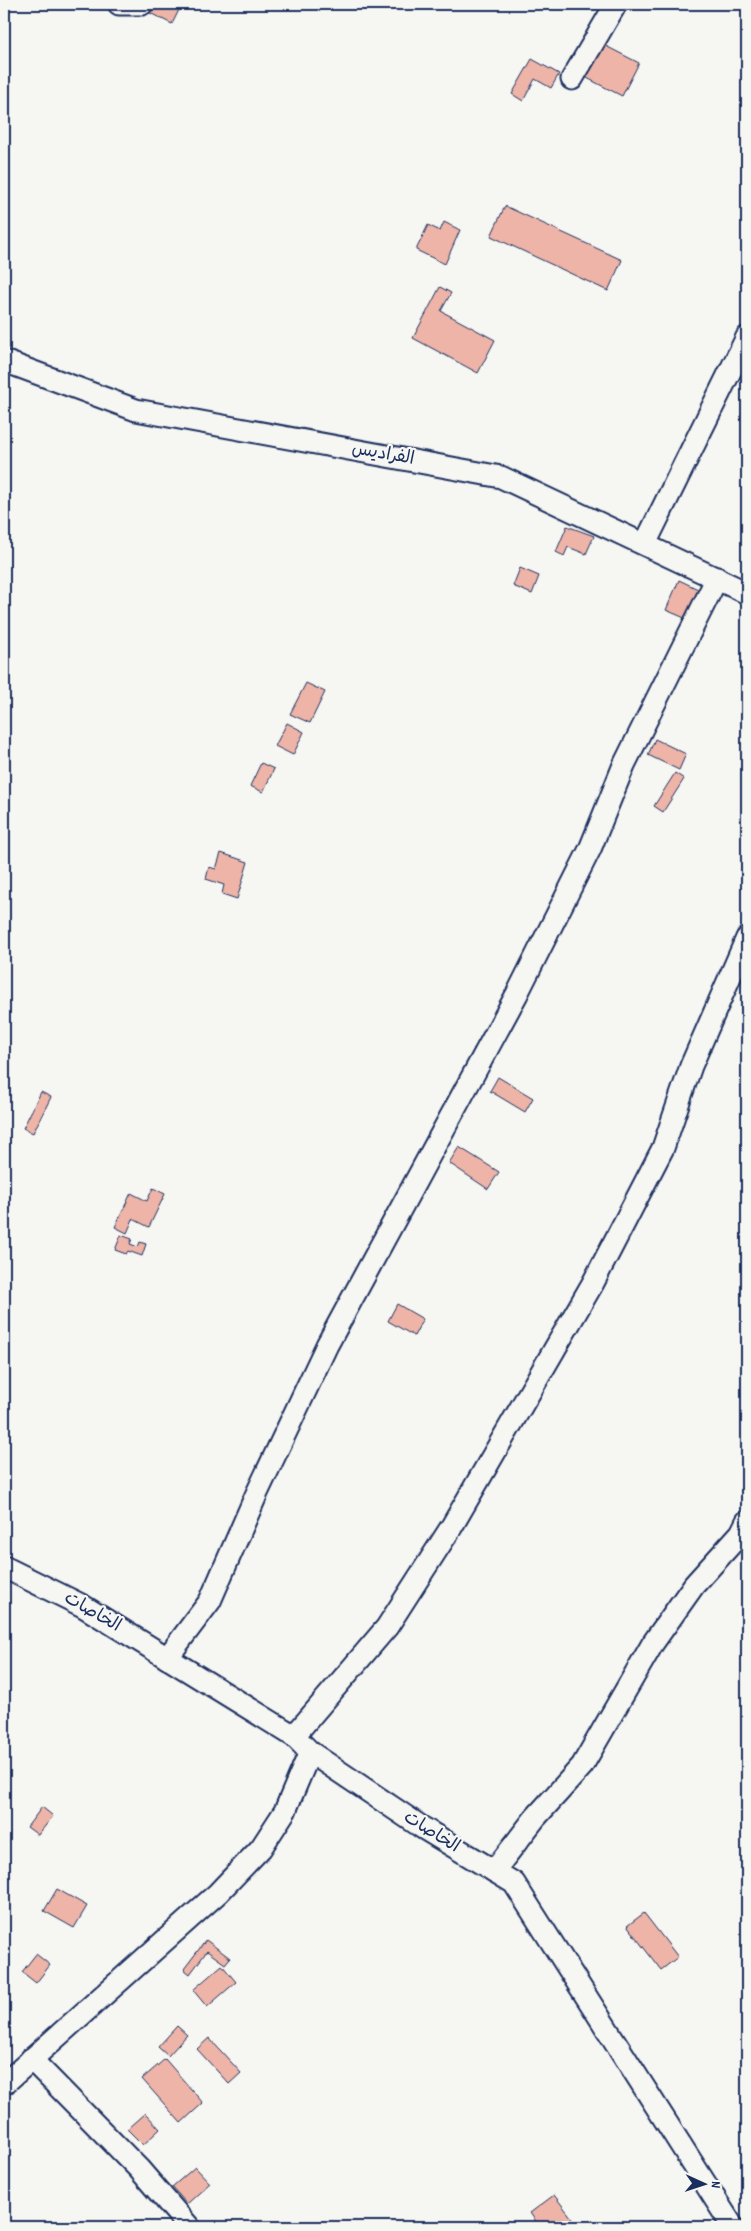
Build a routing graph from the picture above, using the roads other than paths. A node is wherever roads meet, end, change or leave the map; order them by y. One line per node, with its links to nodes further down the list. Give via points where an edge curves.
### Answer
1 (119, 4): 2 (street)
2 (142, 4)
3 (616, 4): 4 (street)
4 (572, 79)
5 (747, 337): 7 (street)
6 (4, 361): 7 (street, الفراديس, via 136,410 501,477)
7 (645, 544): 8 (street, الفراديس)
8 (717, 578): 9 (street, الفراديس); 13 (street, via 624,765 590,849 521,986 327,1345 210,1601)
9 (747, 592)
10 (747, 938): 14 (street, via 691,1066 663,1148 593,1283 452,1526 387,1627)
11 (747, 1521): 16 (street, via 741,1533 694,1585 652,1643 582,1766 535,1818)
12 (4, 1567): 13 (street, الخاصات, via 82,1606)
13 (167, 1658): 14 (street, الخاصات)
14 (294, 1736): 15 (street, الخاصات)
15 (310, 1752): 16 (street, الخاصات); 17 (street, via 285,1812 261,1848 218,1893)
16 (494, 1871): 20 (street, الخاصات, via 514,1884)
17 (31, 2059): 18 (street); 19 (street, via 139,2169)
18 (4, 2084)
19 (189, 2227)
20 (734, 2227)

